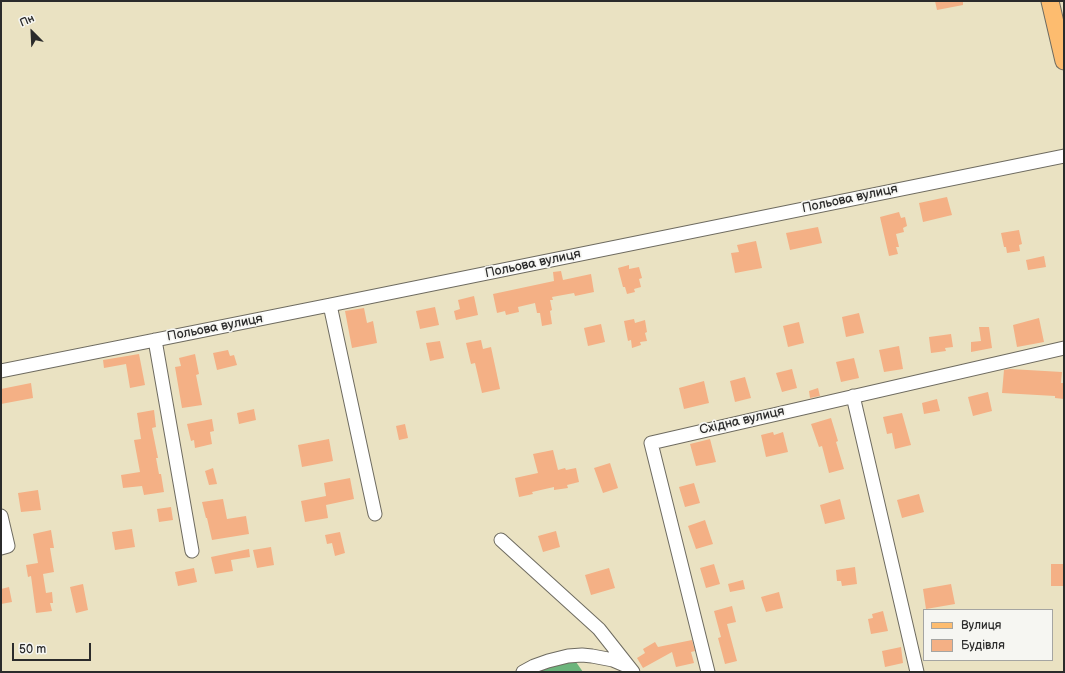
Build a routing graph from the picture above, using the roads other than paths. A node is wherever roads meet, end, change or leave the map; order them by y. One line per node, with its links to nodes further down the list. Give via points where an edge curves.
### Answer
1 (1056, 9): 2 (main road)
2 (1064, 61)
3 (1064, 156): 4 (street, Польова вулиця)
4 (330, 305): 5 (street, Польова вулиця); 9 (street)
5 (155, 340): 7 (street, Польова вулиця); 13 (street)
6 (1064, 348): 8 (street, Східна вулиця)
7 (1, 371)
8 (853, 396): 16 (street, Східна вулиця, via 651,442); 17 (street)
9 (376, 514)
10 (1, 516): 12 (street, via 8,546)
11 (501, 540): 14 (street, via 599,629)
12 (1, 548)
13 (192, 551)
14 (630, 669): 15 (street, via 613,660 592,656 568,656)
15 (523, 672)
16 (708, 672)
17 (917, 672)

